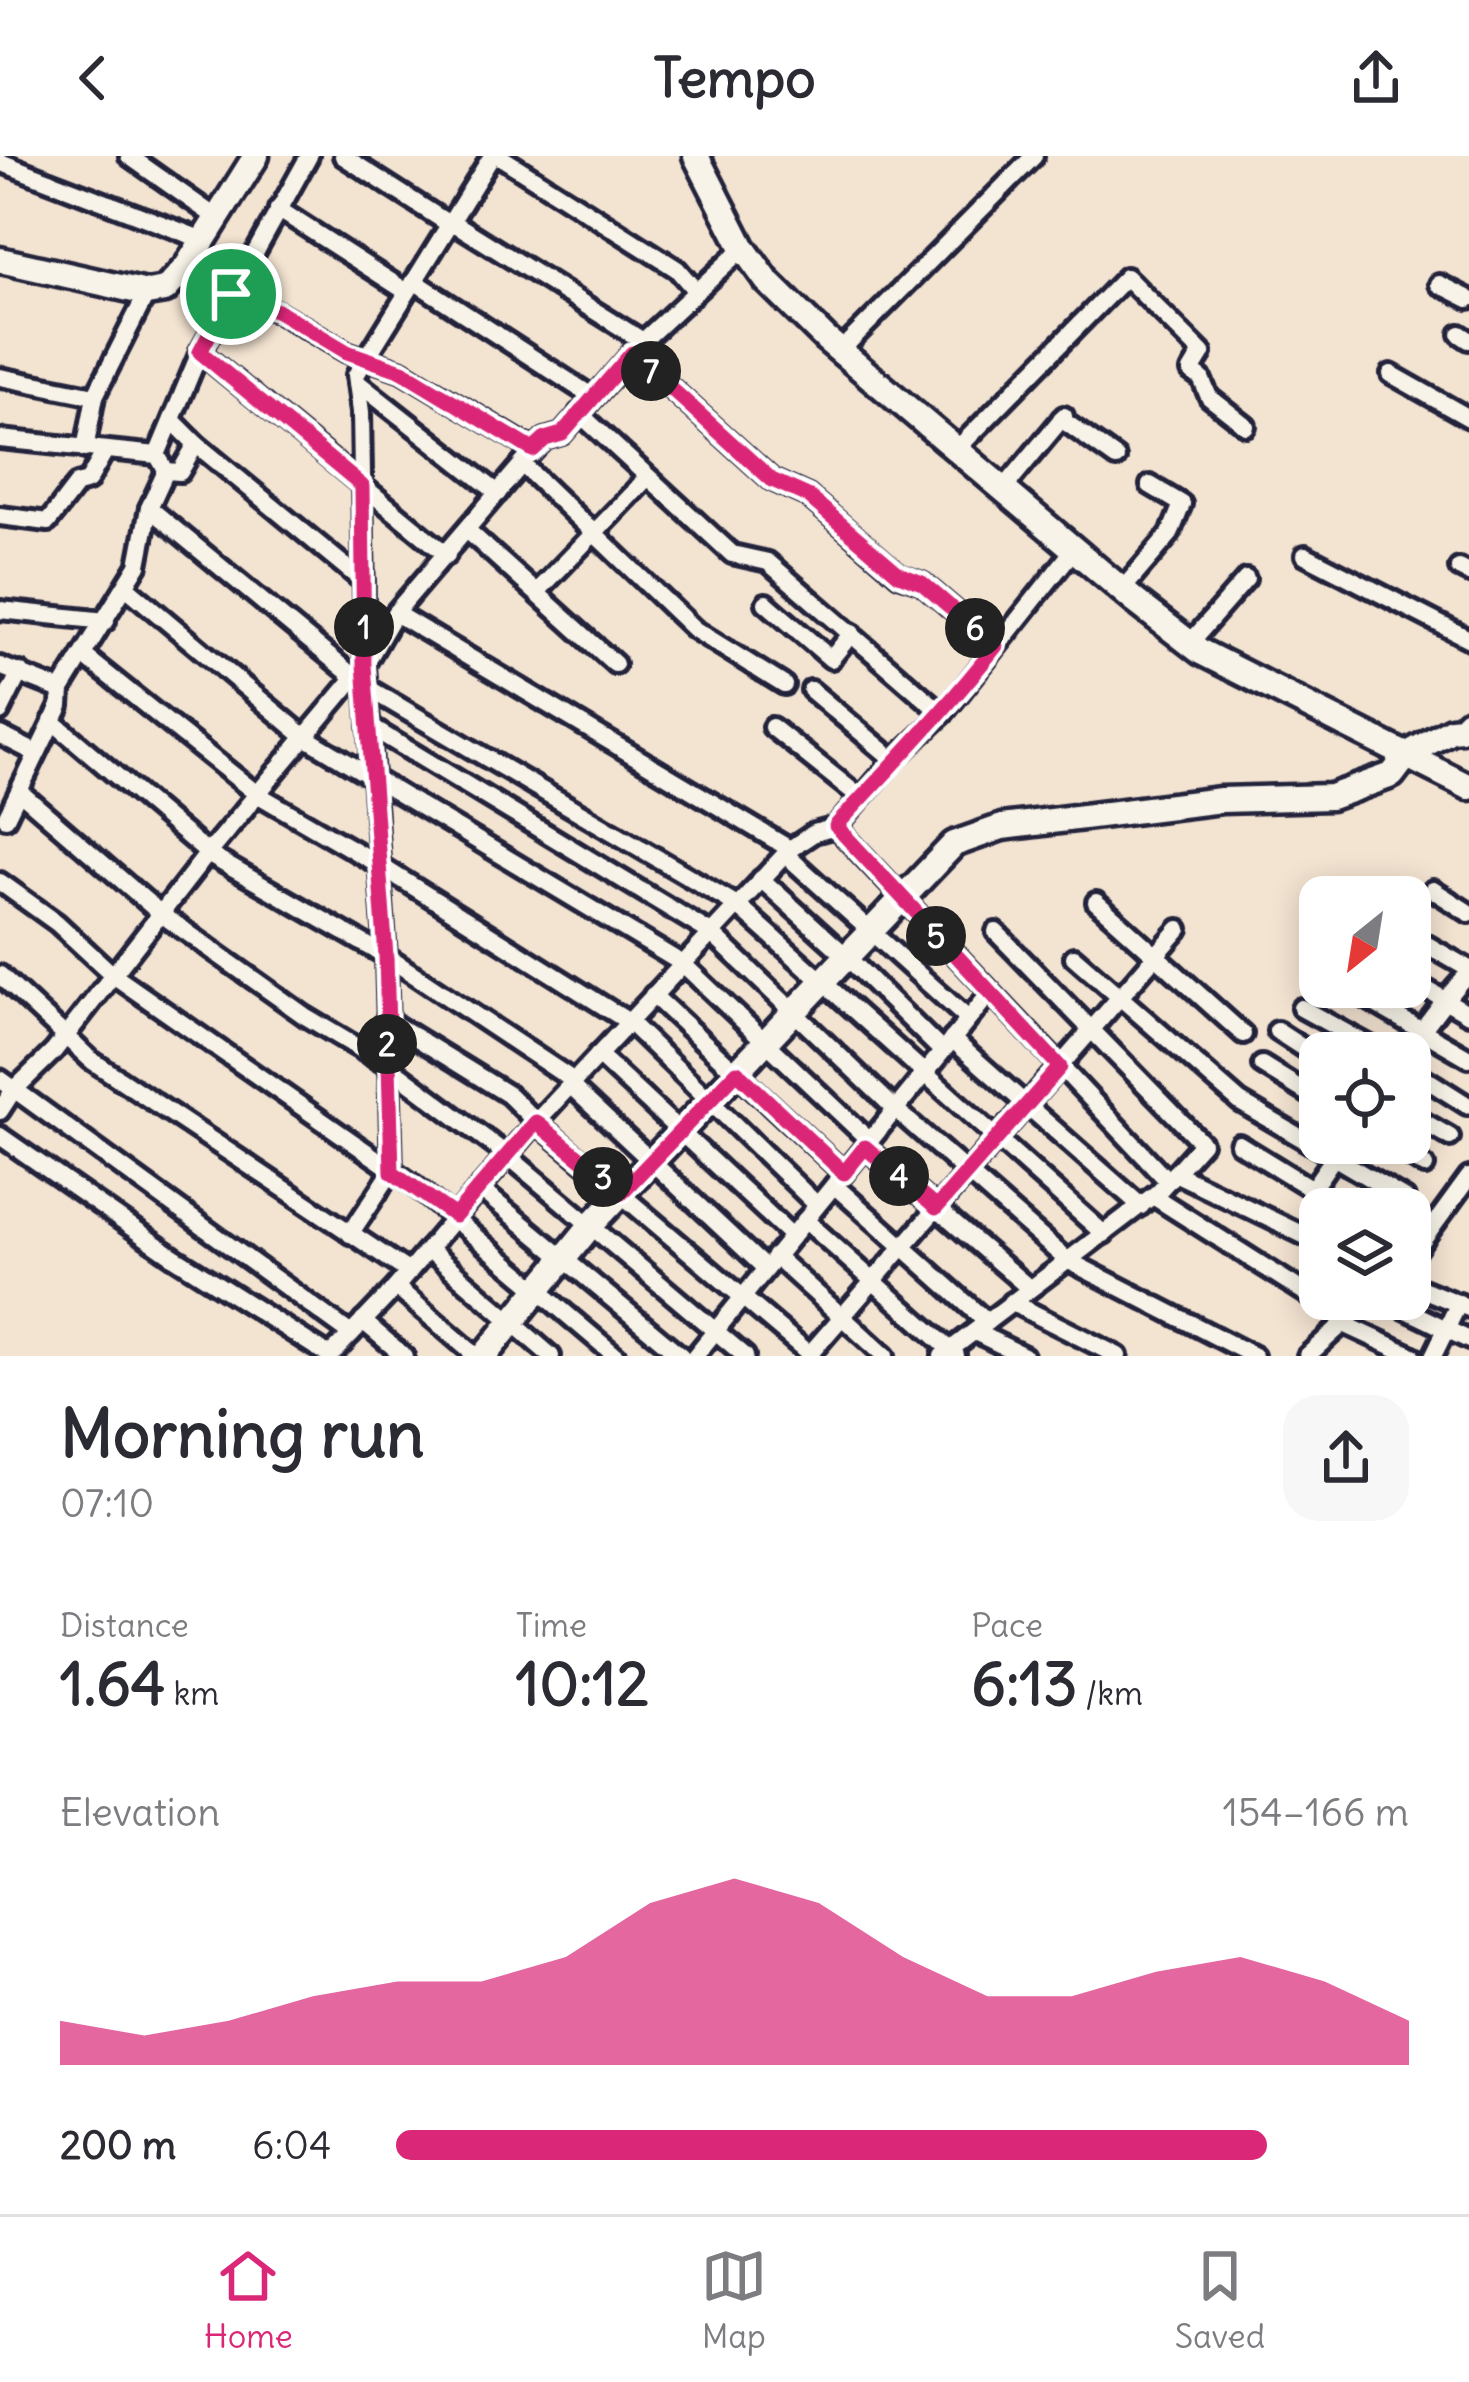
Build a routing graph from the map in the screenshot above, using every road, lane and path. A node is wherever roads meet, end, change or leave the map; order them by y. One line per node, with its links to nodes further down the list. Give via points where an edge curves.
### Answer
1 (8, 156): 10 (street)
2 (130, 156): 13 (street)
3 (343, 156): 12 (street)
4 (696, 156): 14 (street)
5 (1034, 156): 24 (street)
6 (252, 157): 13 (street)
7 (489, 157): 12 (street); 19 (street, via 677,269)
8 (303, 158): 11 (street)
9 (0, 162): 10 (street)
10 (37, 176): 13 (street)
11 (278, 209): 18 (street); 21 (street)
12 (450, 223): 18 (street); 23 (street)
13 (210, 229): 16 (street)
14 (743, 248): 19 (street); 24 (street)
15 (0, 260): 20 (street)
16 (180, 273): 20 (street, via 165,290); 21 (street)
17 (1439, 284): 22 (street)
18 (410, 287): 26 (street); 31 (street)
19 (695, 290): 23 (street)
20 (147, 293): 30 (street)
21 (231, 294): 25 (street); 26 (street)
22 (1469, 299)
23 (637, 347): 31 (street); 68 (street, via 772,480 808,496)
24 (841, 351): 38 (street)
25 (200, 352): 34 (street); 46 (street)
26 (366, 357): 29 (street); 41 (street, via 402,371)
27 (1391, 374): 33 (street)
28 (0, 377): 30 (street)
29 (357, 382): 46 (street); 48 (street)
30 (95, 396): 39 (street)
31 (593, 397): 32 (street)
32 (578, 413): 41 (street); 44 (street)
33 (1469, 418)
34 (172, 420): 37 (street); 43 (street)
35 (1246, 426): 38 (street, via 1191,371 1202,353 1126,277)
36 (0, 439): 39 (street)
37 (196, 444): 43 (street, via 180,472); 57 (street)
38 (958, 448): 47 (street)
39 (86, 449): 40 (street)
40 (105, 451): 43 (street); 50 (street, via 48,522)
41 (528, 457): 48 (street); 52 (street)
42 (1116, 458): 47 (street, via 1062,417)
43 (162, 463): 49 (street)
44 (648, 477): 52 (street); 65 (street, via 732,554 768,562)
45 (1150, 485): 59 (street, via 1182,504 1170,534)
46 (362, 486): 54 (street); 57 (street)
47 (1005, 487): 53 (street)
48 (498, 493): 51 (street)
49 (149, 508): 58 (street); 73 (street)
50 (0, 516)
51 (467, 530): 54 (street); 60 (street)
52 (595, 532): 60 (street); 74 (street, via 694,629)
53 (1075, 548): 59 (street); 68 (street)
54 (447, 554): 63 (street)
55 (1305, 555): 66 (street)
56 (1246, 579): 67 (street)
57 (364, 582): 73 (street)
58 (126, 587): 64 (street); 84 (street)
59 (1122, 590): 67 (street)
60 (537, 592): 70 (street)
61 (766, 603): 65 (street, via 831,659)
62 (0, 610): 64 (street)
63 (395, 614): 73 (street); 95 (street)
64 (106, 621): 69 (street)
65 (852, 633): 78 (street)
66 (1469, 639)
67 (1190, 643): 86 (street)
68 (996, 646): 78 (street)
69 (83, 655): 75 (street); 91 (street)
70 (615, 664)
71 (0, 666): 72 (street)
72 (20, 672): 75 (street); 77 (street)
73 (362, 676): 81 (street); 84 (street); 103 (street)
74 (784, 685)
75 (61, 690): 79 (street)
76 (811, 690): 87 (street)
77 (0, 712)
78 (943, 714): 87 (street)
79 (52, 721): 85 (street); 96 (street)
80 (1469, 721): 86 (street)
81 (369, 726): 88 (street); 109 (street)
82 (772, 727): 92 (street)
83 (0, 735): 85 (street)
84 (304, 737): 88 (street); 91 (street)
85 (36, 753): 90 (street)
86 (1405, 757): 89 (street); 101 (street, via 1392,775 1331,796 1221,800 973,834)
87 (894, 760): 92 (street)
88 (373, 775): 97 (street); 115 (street)
89 (1469, 787)
90 (20, 791): 93 (street); 105 (street)
91 (257, 794): 96 (street); 97 (street)
92 (861, 798): 94 (street)
93 (6, 818)
94 (836, 826): 95 (street); 101 (street)
95 (787, 851): 98 (street); 107 (street)
96 (208, 853): 105 (street); 112 (street)
97 (379, 865): 112 (street); 131 (street)
98 (761, 879): 103 (street); 113 (street)
99 (0, 882): 118 (street)
100 (1433, 890): 104 (street)
101 (902, 899): 107 (street); 120 (street)
102 (1096, 902): 111 (street)
103 (737, 905): 109 (street); 119 (street)
104 (1469, 913)
105 (161, 914): 118 (street); 143 (street)
106 (1179, 928): 111 (street)
107 (872, 932): 113 (street); 130 (street)
108 (996, 932): 132 (street)
109 (711, 933): 115 (street); 127 (street)
110 (1431, 948): 116 (street)
111 (1158, 955): 123 (street); 136 (street)
112 (386, 956): 129 (street); 149 (street)
113 (848, 957): 119 (street); 139 (street)
114 (1074, 957): 123 (street)
115 (683, 964): 122 (street); 138 (street)
116 (1469, 972): 124 (street)
117 (0, 975): 137 (street)
118 (113, 976): 137 (street); 172 (street)
119 (823, 982): 127 (street); 147 (street)
120 (990, 992): 130 (street); 145 (street)
121 (1431, 992): 124 (street)
122 (653, 995): 131 (street); 146 (street)
123 (1123, 998): 132 (street); 159 (street, via 1240,1102)
124 (1446, 1001): 128 (street); 133 (street)
125 (1301, 1008): 135 (street)
126 (1385, 1008): 133 (street)
127 (793, 1014): 138 (street); 155 (street)
128 (1469, 1015)
129 (386, 1018): 143 (street); 157 (street, via 509,1095)
130 (968, 1019): 139 (street)
131 (629, 1022): 141 (street); 152 (street)
132 (1093, 1030): 145 (street); 174 (street, via 1202,1143)
133 (1425, 1030): 142 (street)
134 (1277, 1031): 140 (street)
135 (1345, 1032)
136 (1243, 1034)
137 (67, 1035): 150 (street); 187 (street, via 91,1060)
138 (766, 1042): 146 (street); 164 (street)
139 (947, 1045): 147 (street); 153 (street)
140 (1299, 1045)
141 (598, 1055): 149 (street); 160 (street)
142 (1469, 1058)
143 (387, 1065): 166 (street); 172 (street)
144 (1262, 1065): 151 (street)
145 (1060, 1067): 153 (street); 174 (street)
146 (737, 1072): 152 (street); 176 (street)
147 (924, 1073): 155 (street); 163 (street)
148 (1431, 1082): 154 (street)
149 (572, 1083): 157 (street); 167 (street)
150 (7, 1085): 156 (street); 210 (street)
151 (1299, 1088)
152 (711, 1100): 160 (street); 181 (street)
153 (1027, 1105): 163 (street); 180 (street)
154 (1467, 1105)
155 (896, 1109): 164 (street); 173 (street)
156 (0, 1111)
157 (536, 1122): 166 (street); 179 (street)
158 (1431, 1126): 162 (street)
159 (1299, 1131)
160 (680, 1132): 167 (street); 190 (street)
161 (0, 1136): 217 (street)
162 (1450, 1137)
163 (996, 1140): 173 (street); 188 (street)
164 (867, 1144): 176 (street); 182 (street)
165 (1239, 1144): 168 (street, via 1312,1189)
166 (507, 1155): 177 (street); 185 (street)
167 (651, 1163): 179 (street); 195 (street)
168 (1329, 1164)
169 (1358, 1164): 178 (street)
170 (1422, 1164): 171 (street)
171 (1425, 1166)
172 (392, 1172): 183 (street); 187 (street)
173 (967, 1173): 182 (street); 194 (street)
174 (1172, 1177): 180 (street); 189 (street)
175 (1469, 1177): 186 (street)
176 (839, 1179): 181 (street); 191 (street)
177 (479, 1188): 183 (street); 193 (street)
178 (1390, 1188)
179 (622, 1192): 185 (street); 202 (street)
180 (1147, 1201): 188 (street); 207 (street)
181 (818, 1205): 184 (street)
182 (936, 1208): 191 (street); 199 (street)
183 (455, 1216): 192 (street); 200 (street)
184 (805, 1220): 190 (street); 197 (street)
185 (592, 1224): 193 (street); 212 (street)
186 (1431, 1228)
187 (350, 1234): 196 (street)
188 (1103, 1234): 194 (street)
189 (1299, 1234)
190 (792, 1236): 195 (street)
191 (904, 1246): 197 (street); 209 (street)
192 (428, 1249): 196 (street); 208 (street)
193 (565, 1257): 200 (street); 222 (street)
194 (1067, 1260): 199 (street); 228 (street)
195 (770, 1262): 202 (street); 205 (street)
196 (409, 1272): 198 (street)
197 (873, 1281): 205 (street); 214 (street)
198 (396, 1287): 210 (street); 219 (street)
199 (1029, 1288): 203 (street)
200 (537, 1291): 208 (street); 221 (street)
201 (1431, 1292): 204 (street)
202 (741, 1295): 212 (street); 216 (street)
203 (1011, 1302): 209 (street); 227 (street)
204 (1464, 1305): 211 (street)
205 (842, 1316): 216 (street); 225 (street)
206 (1427, 1320): 211 (street)
207 (1346, 1322): 215 (street); 229 (street)
208 (511, 1323): 219 (street); 220 (street)
209 (981, 1327): 214 (street); 226 (street)
210 (357, 1328): 217 (street); 218 (street)
211 (1446, 1329): 213 (street); 230 (street)
212 (714, 1331): 223 (street); 224 (street)
213 (1469, 1340)
214 (950, 1354)
215 (1314, 1354)
216 (810, 1355)
217 (330, 1356)
218 (404, 1356)
219 (480, 1356)
220 (551, 1356)
221 (616, 1356)
222 (680, 1356)
223 (695, 1356)
224 (745, 1356)
225 (885, 1356)
226 (1024, 1356)
227 (1118, 1356)
228 (1254, 1356)
229 (1413, 1356)
230 (1433, 1356)

